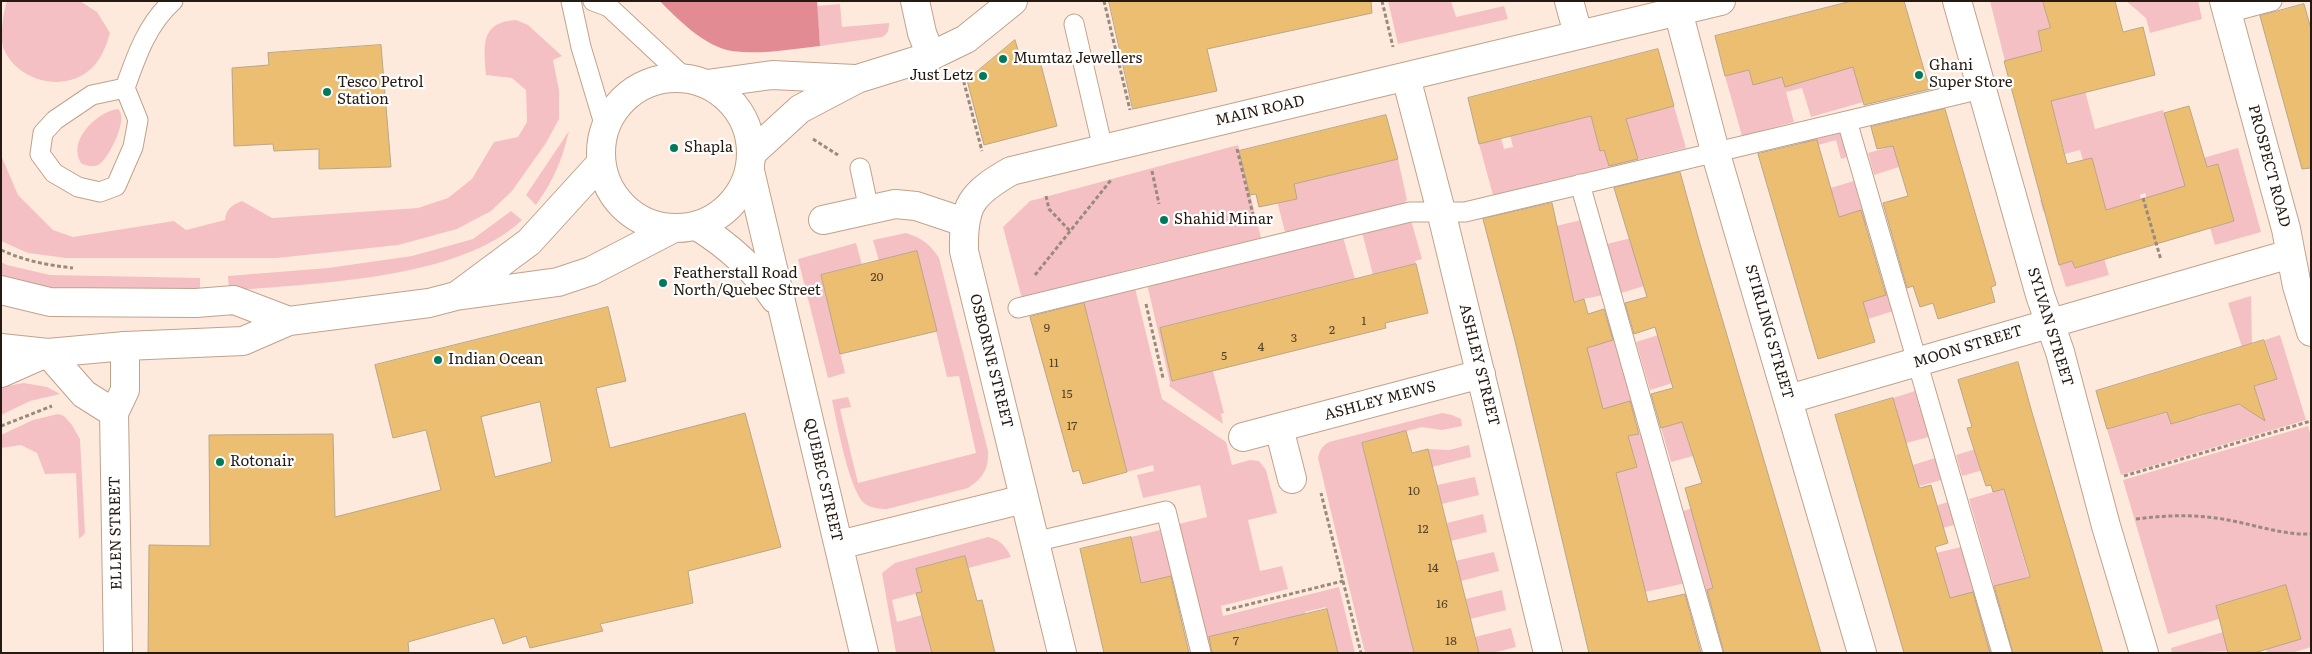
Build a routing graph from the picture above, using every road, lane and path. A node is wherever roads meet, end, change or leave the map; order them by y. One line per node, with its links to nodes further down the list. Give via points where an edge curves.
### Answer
1 (172, 1): 21 (lane, via 154,21)
2 (571, 1): 25 (lane)
3 (593, 1): 20 (lane, via 609,7)
4 (915, 1): 16 (street)
5 (1013, 1): 16 (street, via 966,39)
6 (1104, 1): 23 (path)
7 (1382, 1): 18 (path, via 1394,51)
8 (1569, 1): 15 (street)
9 (1721, 1): 13 (street, MAIN ROAD)
10 (1957, 1): 22 (street, SYLVAN STREET)
11 (2272, 1): 12 (lane)
12 (2226, 7): 48 (street, PROSPECT ROAD)
13 (1678, 11): 15 (street, MAIN ROAD); 29 (street, STIRLING STREET)
14 (1074, 24): 28 (lane)
15 (1578, 34): 18 (street, MAIN ROAD)
16 (932, 56): 19 (street)
17 (961, 71): 30 (path)
18 (1406, 78): 28 (street, MAIN ROAD); 41 (street, ASHLEY STREET)
19 (857, 79): 20 (street, via 772,75); 31 (street, via 800,109)
20 (696, 81): 25 (street, via 660,78 636,88 617,105); 31 (street, via 735,108 746,130)
21 (125, 88): 21 (lane, via 138,120 133,146 116,186 100,192 78,187 54,173 40,154 43,133 92,95)
22 (1980, 89): 24 (lane); 58 (street, SYLVAN STREET)
23 (1132, 115)
24 (1847, 121): 29 (lane); 63 (lane)
25 (605, 127): 32 (street)
26 (806, 135): 34 (path)
27 (1236, 143): 46 (path)
28 (1103, 149): 43 (street, MAIN ROAD, via 1011,171 989,183 972,202)
29 (1715, 151): 36 (lane); 67 (street, STIRLING STREET)
30 (982, 152)
31 (751, 162): 44 (street, via 743,189 732,204); 55 (street, QUEBEC STREET)
32 (601, 164): 44 (street, via 609,188 625,209 647,223); 54 (street, via 529,242)
33 (1151, 165): 39 (path)
34 (860, 168): 40 (lane)
35 (1116, 174): 45 (path)
36 (1580, 184): 41 (lane, via 1465,212); 90 (lane)
37 (1045, 192): 45 (path, via 1049,209)
38 (2143, 198): 49 (path)
39 (1159, 204)
40 (869, 210): 42 (street); 43 (street, via 895,204 916,206)
41 (1441, 211): 46 (lane, via 1410,212); 65 (street, ASHLEY STREET)
42 (823, 220)
43 (964, 222): 77 (street, OSBORNE STREET, via 964,251)
44 (685, 227): 54 (street, via 591,271 558,282); 55 (street, QUEBEC STREET, via 736,253 762,279)
45 (1070, 232): 51 (path)
46 (1261, 248): 52 (lane)
47 (1, 250): 50 (path, via 44,265)
48 (2290, 254): 58 (street, MOON STREET); 59 (street, PROSPECT ROAD)
49 (2162, 267)
50 (82, 268)
51 (1034, 277)
52 (1139, 277): 56 (lane); 66 (path)
53 (1, 290): 57 (street, via 50,302 234,300)
54 (456, 296): 57 (street, via 429,303)
55 (782, 308): 81 (street, QUEBEC STREET)
56 (1018, 308)
57 (290, 321): 60 (street, via 242,341)
58 (2050, 323): 63 (street, MOON STREET); 78 (street, SYLVAN STREET)
59 (2311, 332)
60 (125, 346): 62 (street); 69 (street, via 126,390)
61 (1, 348): 62 (street)
62 (48, 353): 64 (street); 69 (street, via 84,394)
63 (1918, 362): 67 (street, MOON STREET); 92 (lane)
64 (1, 373)
65 (1481, 374): 72 (street, ASHLEY MEWS); 89 (street, ASHLEY STREET)
66 (1163, 378)
67 (1789, 399): 91 (street, STIRLING STREET)
68 (58, 404): 71 (path)
69 (114, 413): 84 (street, ELLEN STREET)
70 (2311, 422): 75 (path)
71 (1, 426)
72 (1279, 428): 73 (street, ASHLEY MEWS); 74 (street)
73 (1244, 437)
74 (1292, 479)
75 (2114, 479)
76 (1320, 488): 82 (path)
77 (1024, 499): 80 (street, OSBORNE STREET); 81 (street)
78 (2106, 526): 79 (path, via 2170,514 2227,520 2290,535); 93 (street, SYLVAN STREET)
79 (2311, 534)
80 (1034, 542): 86 (street, OSBORNE STREET); 87 (lane, via 1166,511)
81 (839, 545): 85 (street, QUEBEC STREET)
82 (1343, 580): 83 (path); 88 (path)
83 (1226, 610)
84 (118, 653)
85 (864, 653)
86 (1062, 653)
87 (1201, 653)
88 (1361, 653)
89 (1548, 653)
90 (1714, 653)
91 (1862, 653)
92 (2002, 653)
93 (2144, 653)

